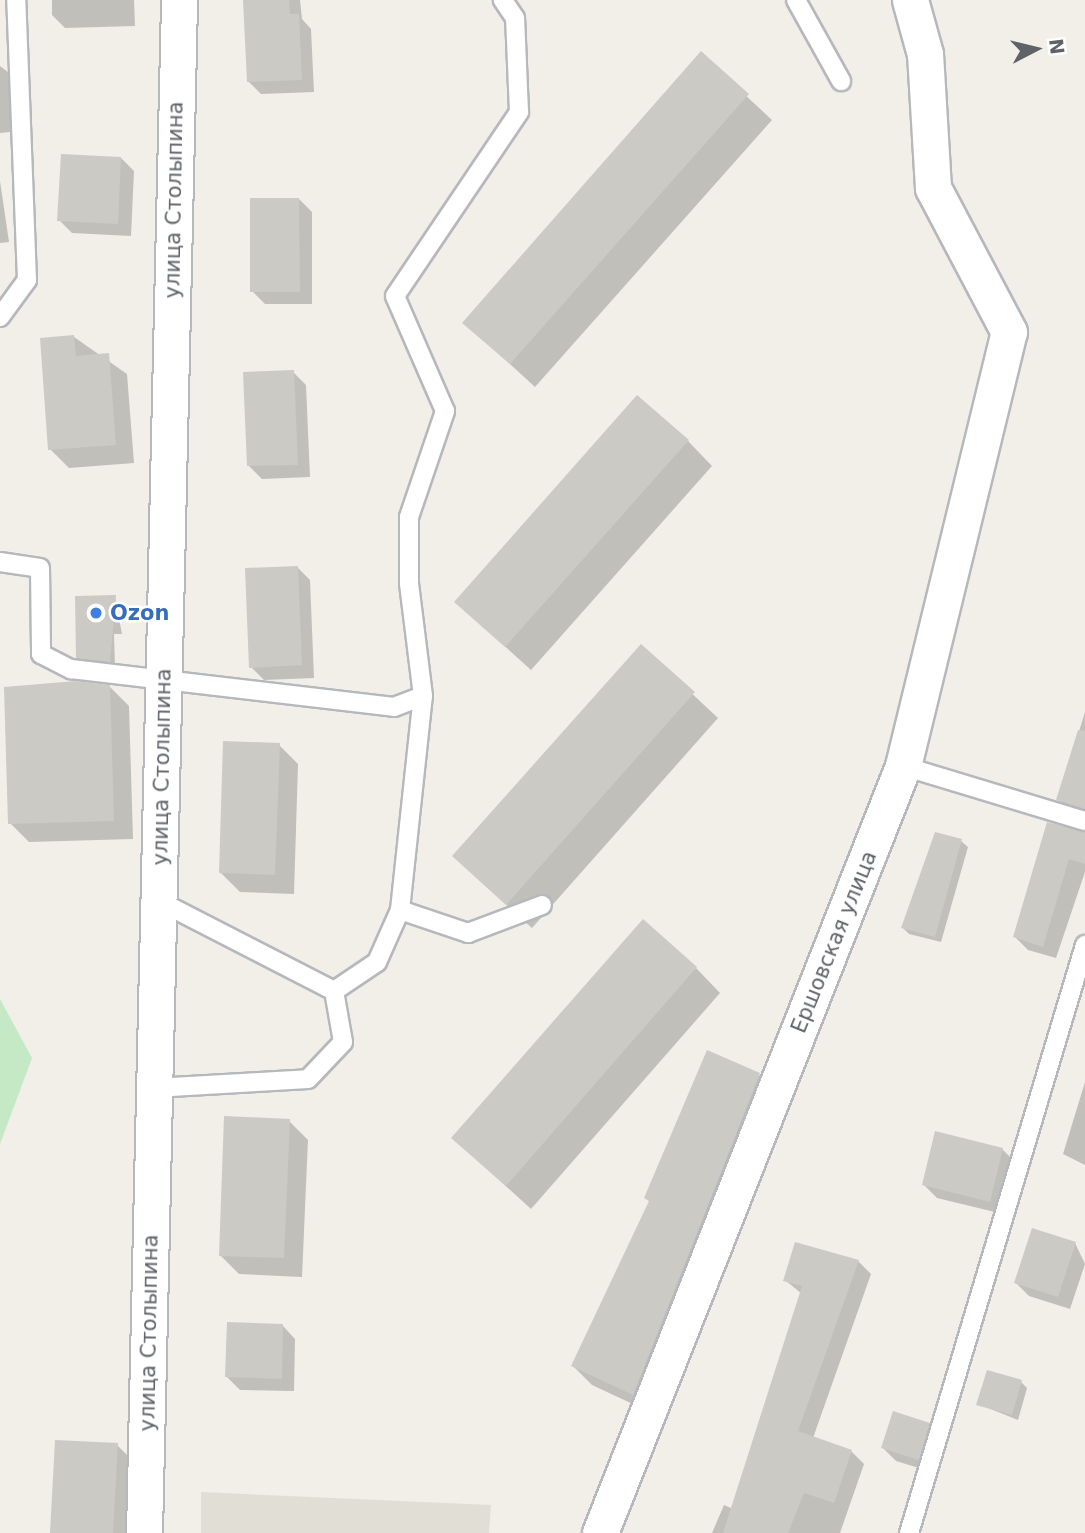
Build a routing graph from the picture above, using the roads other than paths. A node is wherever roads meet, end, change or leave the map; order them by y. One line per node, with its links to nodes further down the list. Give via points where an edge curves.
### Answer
1 (16, 0): 7 (lane, via 27,280)
2 (179, 0): 9 (street, улица Столыпина)
3 (503, 0): 10 (lane, via 515,18 519,112 394,296 445,411 409,517 409,583)
4 (796, 0): 6 (lane)
5 (910, 0): 11 (street, Ершовская улица, via 925,54 933,188 1009,332)
6 (841, 81)
7 (0, 317)
8 (0, 562): 9 (lane, via 40,568 41,654 71,669)
9 (163, 677): 10 (lane, via 394,707); 13 (street, улица Столыпина)
10 (423, 696): 15 (lane)
11 (903, 766): 12 (lane); 20 (street, Ершовская улица)
12 (1085, 821)
13 (159, 901): 17 (lane); 18 (street, улица Столыпина)
14 (542, 905): 15 (lane, via 468,933)
15 (400, 910): 17 (lane, via 377,962)
16 (1085, 945): 21 (lane)
17 (334, 991): 18 (lane, via 343,1042 308,1079)
18 (155, 1088): 19 (street, улица Столыпина)
19 (144, 1533)
20 (600, 1533)
21 (909, 1533)

